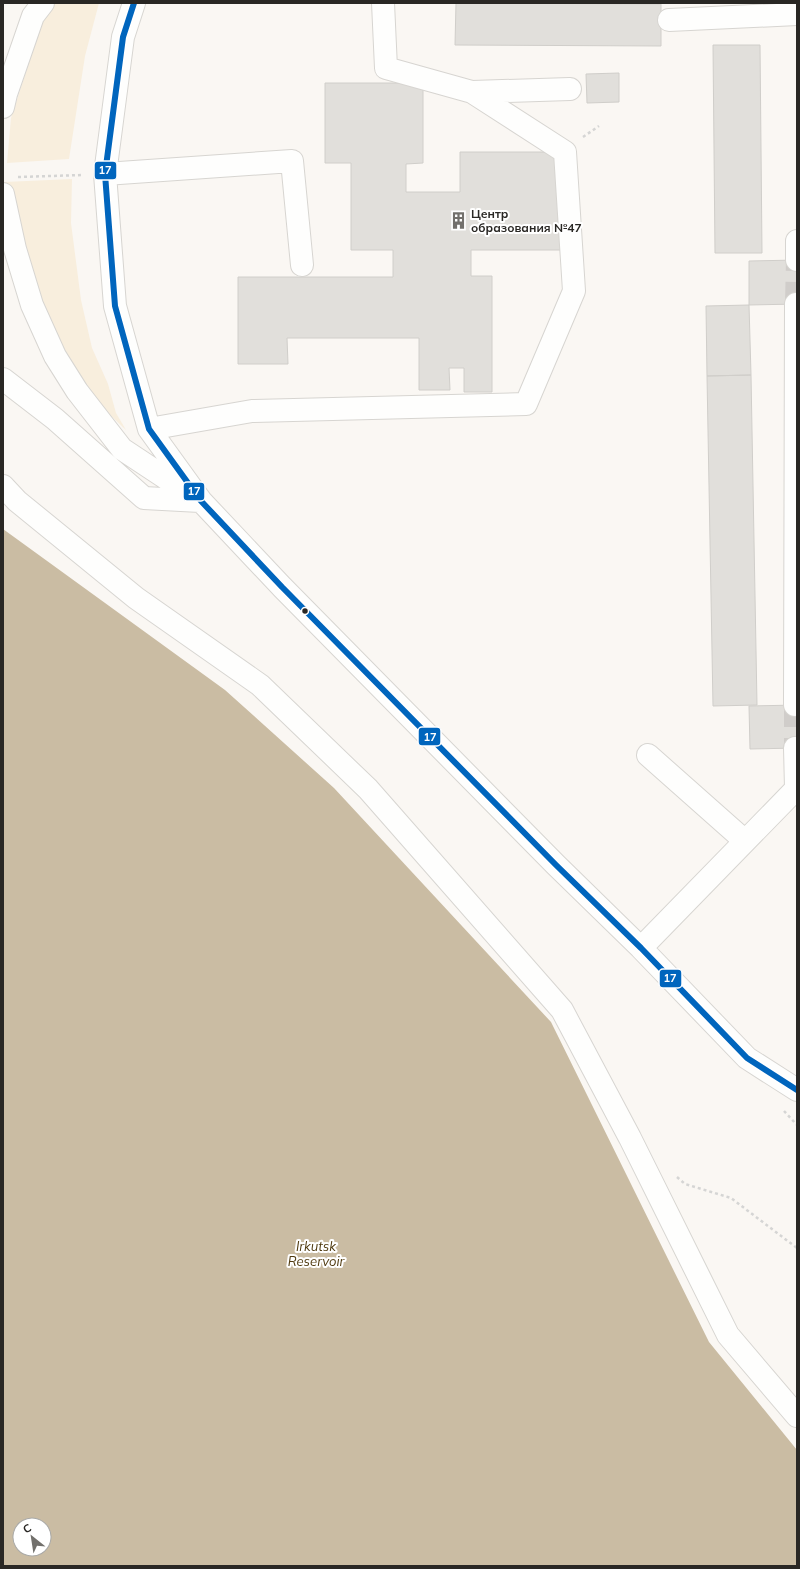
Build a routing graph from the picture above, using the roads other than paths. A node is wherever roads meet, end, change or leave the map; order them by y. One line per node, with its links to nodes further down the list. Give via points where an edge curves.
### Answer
1 (43, 3): 8 (street, via 34,16)
2 (134, 3): 9 (street, via 123,37)
3 (383, 3): 7 (street, via 386,68)
4 (797, 14): 5 (street)
5 (669, 20)
6 (570, 89): 7 (street)
7 (472, 92): 17 (street, via 565,152 574,291 526,404 252,410)
8 (3, 107)
9 (105, 174): 13 (street, via 292,161); 17 (street, via 115,306)
10 (7, 186): 19 (street, via 15,249 32,305 55,356 77,391 122,449)
11 (797, 241): 12 (street)
12 (797, 260)
13 (302, 265)
14 (796, 304): 15 (street)
15 (796, 371): 20 (street)
16 (3, 379): 19 (street, via 55,419 144,498)
17 (149, 430): 19 (street)
18 (3, 486): 28 (street, via 17,501 136,598 260,685 368,789 562,1010 630,1138 728,1335)
19 (201, 501): 26 (street, via 282,587 556,865)
20 (796, 653): 21 (street)
21 (795, 705)
22 (796, 748): 24 (street)
23 (648, 755): 25 (street)
24 (796, 788): 25 (street)
25 (745, 841): 26 (street)
26 (642, 948): 27 (street, via 747,1058)
27 (797, 1090)
28 (797, 1416)

